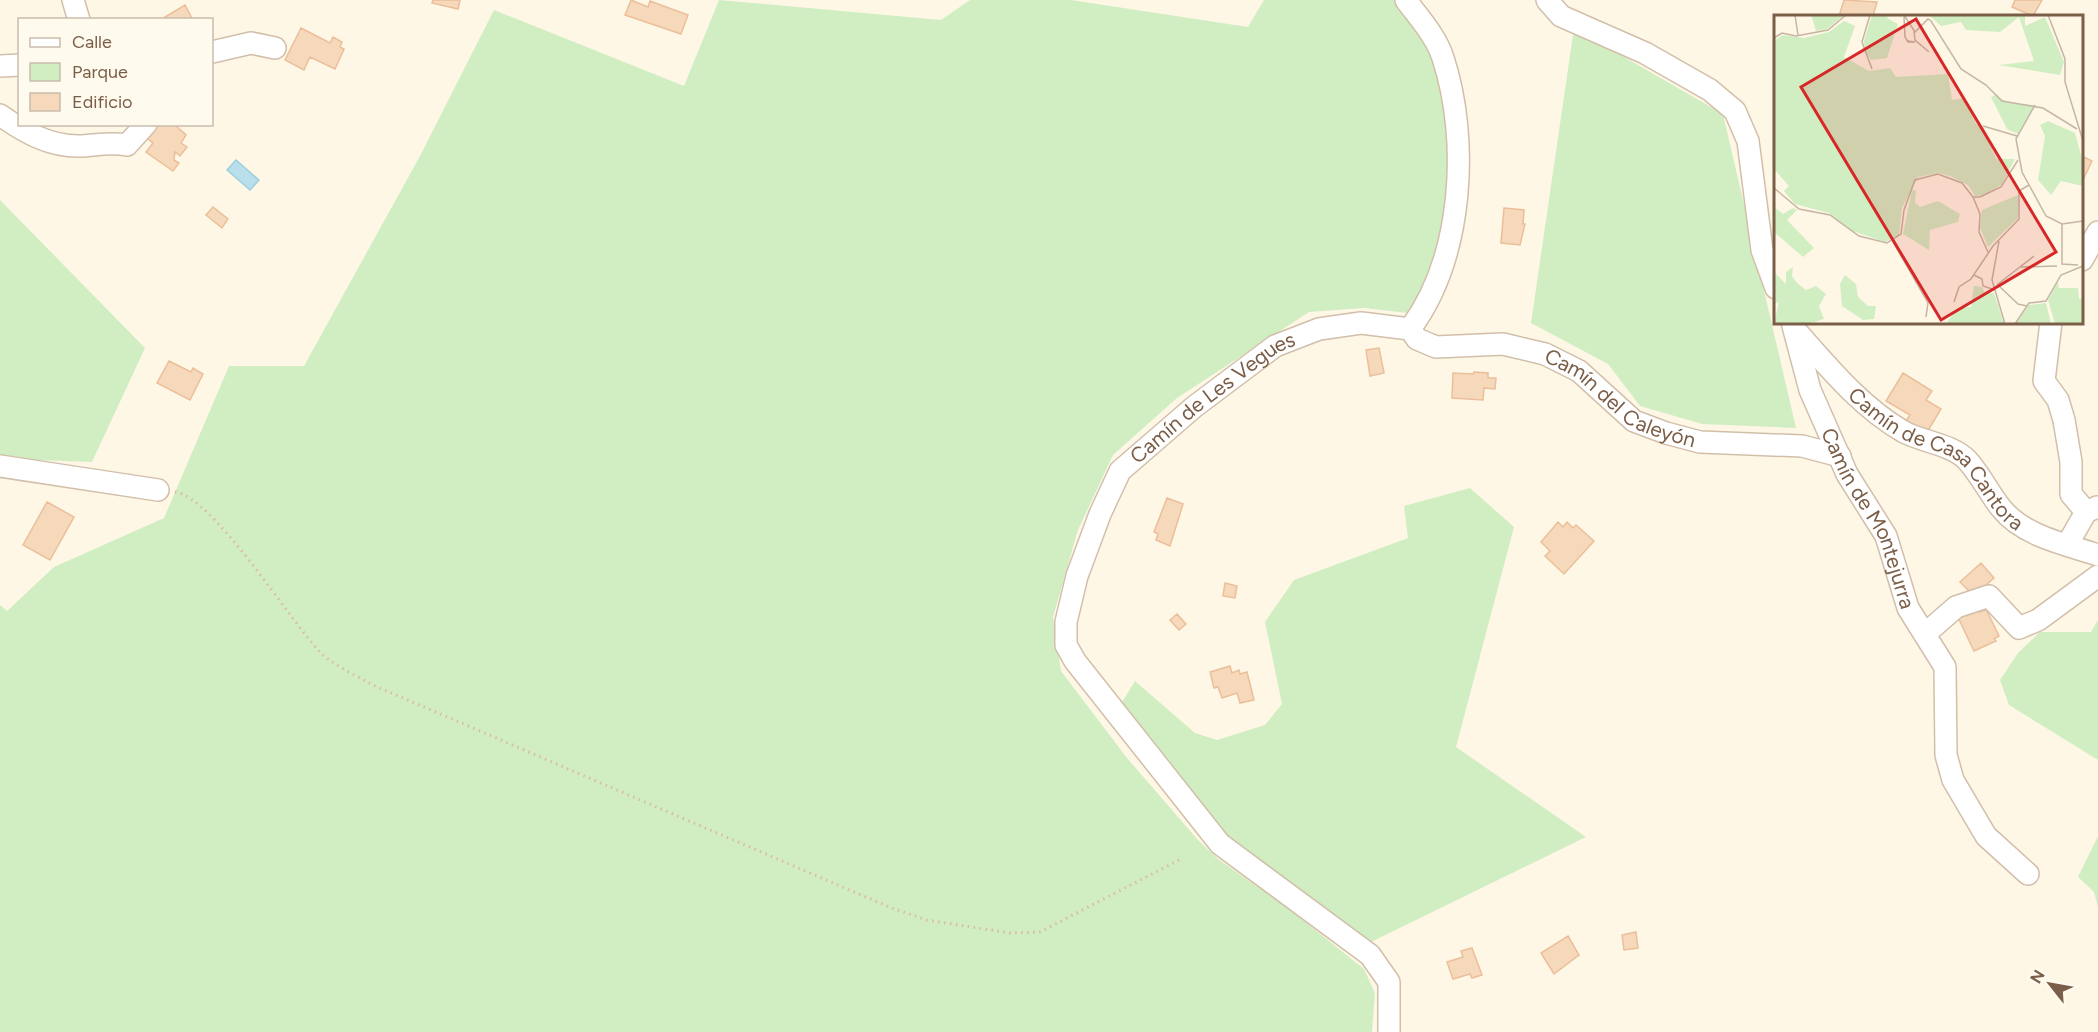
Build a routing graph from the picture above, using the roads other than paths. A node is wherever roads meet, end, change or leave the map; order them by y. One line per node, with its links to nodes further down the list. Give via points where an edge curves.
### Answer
1 (73, 0): 4 (street)
2 (1406, 0): 17 (street, via 1443,57 1454,102 1458,158 1457,211 1434,287)
3 (1547, 0): 14 (street, via 1561,16 1645,53 1710,90 1735,111 1748,141 1762,250)
4 (78, 18)
5 (275, 48): 6 (street, via 250,44)
6 (213, 52)
7 (18, 65): 8 (street)
8 (0, 66)
9 (0, 115): 11 (street, via 37,138 78,146)
10 (144, 126): 11 (street, via 127,145)
11 (112, 134)
12 (2098, 232): 13 (street)
13 (2083, 258)
14 (1774, 283)
15 (2051, 324): 21 (street, via 2044,381 2058,400 2064,420 2071,462 2071,494)
16 (1794, 326): 18 (street, Camín de Montejurra, via 1810,390); 22 (street, Camín de Casa Cantora, via 1870,410 1906,433 1966,459 2015,522)
17 (1410, 329): 18 (street, Camín del Caleyón, via 1418,339 1436,347 1503,344 1545,354 1579,371 1635,421 1666,433 1700,442 1802,446); 27 (street, Camín de Les Vegues, via 1361,323 1319,329 1275,346 1194,407 1120,471 1077,576 1066,622 1066,645 1075,662 1220,844 1370,955 1389,982)
18 (1840, 456): 25 (street, Camín de Montejurra, via 1886,536 1908,608)
19 (0, 466): 20 (street)
20 (159, 490)
21 (2092, 509): 22 (street, via 2075,527)
22 (2067, 545): 23 (street, Camín de Casa Cantora)
23 (2098, 555)
24 (2098, 576): 25 (street, via 2038,620 2019,628 1989,596 1956,608)
25 (1925, 634): 26 (street, Camín de Montejurra, via 1945,667 1946,755 1953,780 1986,836)
26 (2028, 874)
27 (1389, 1032)

